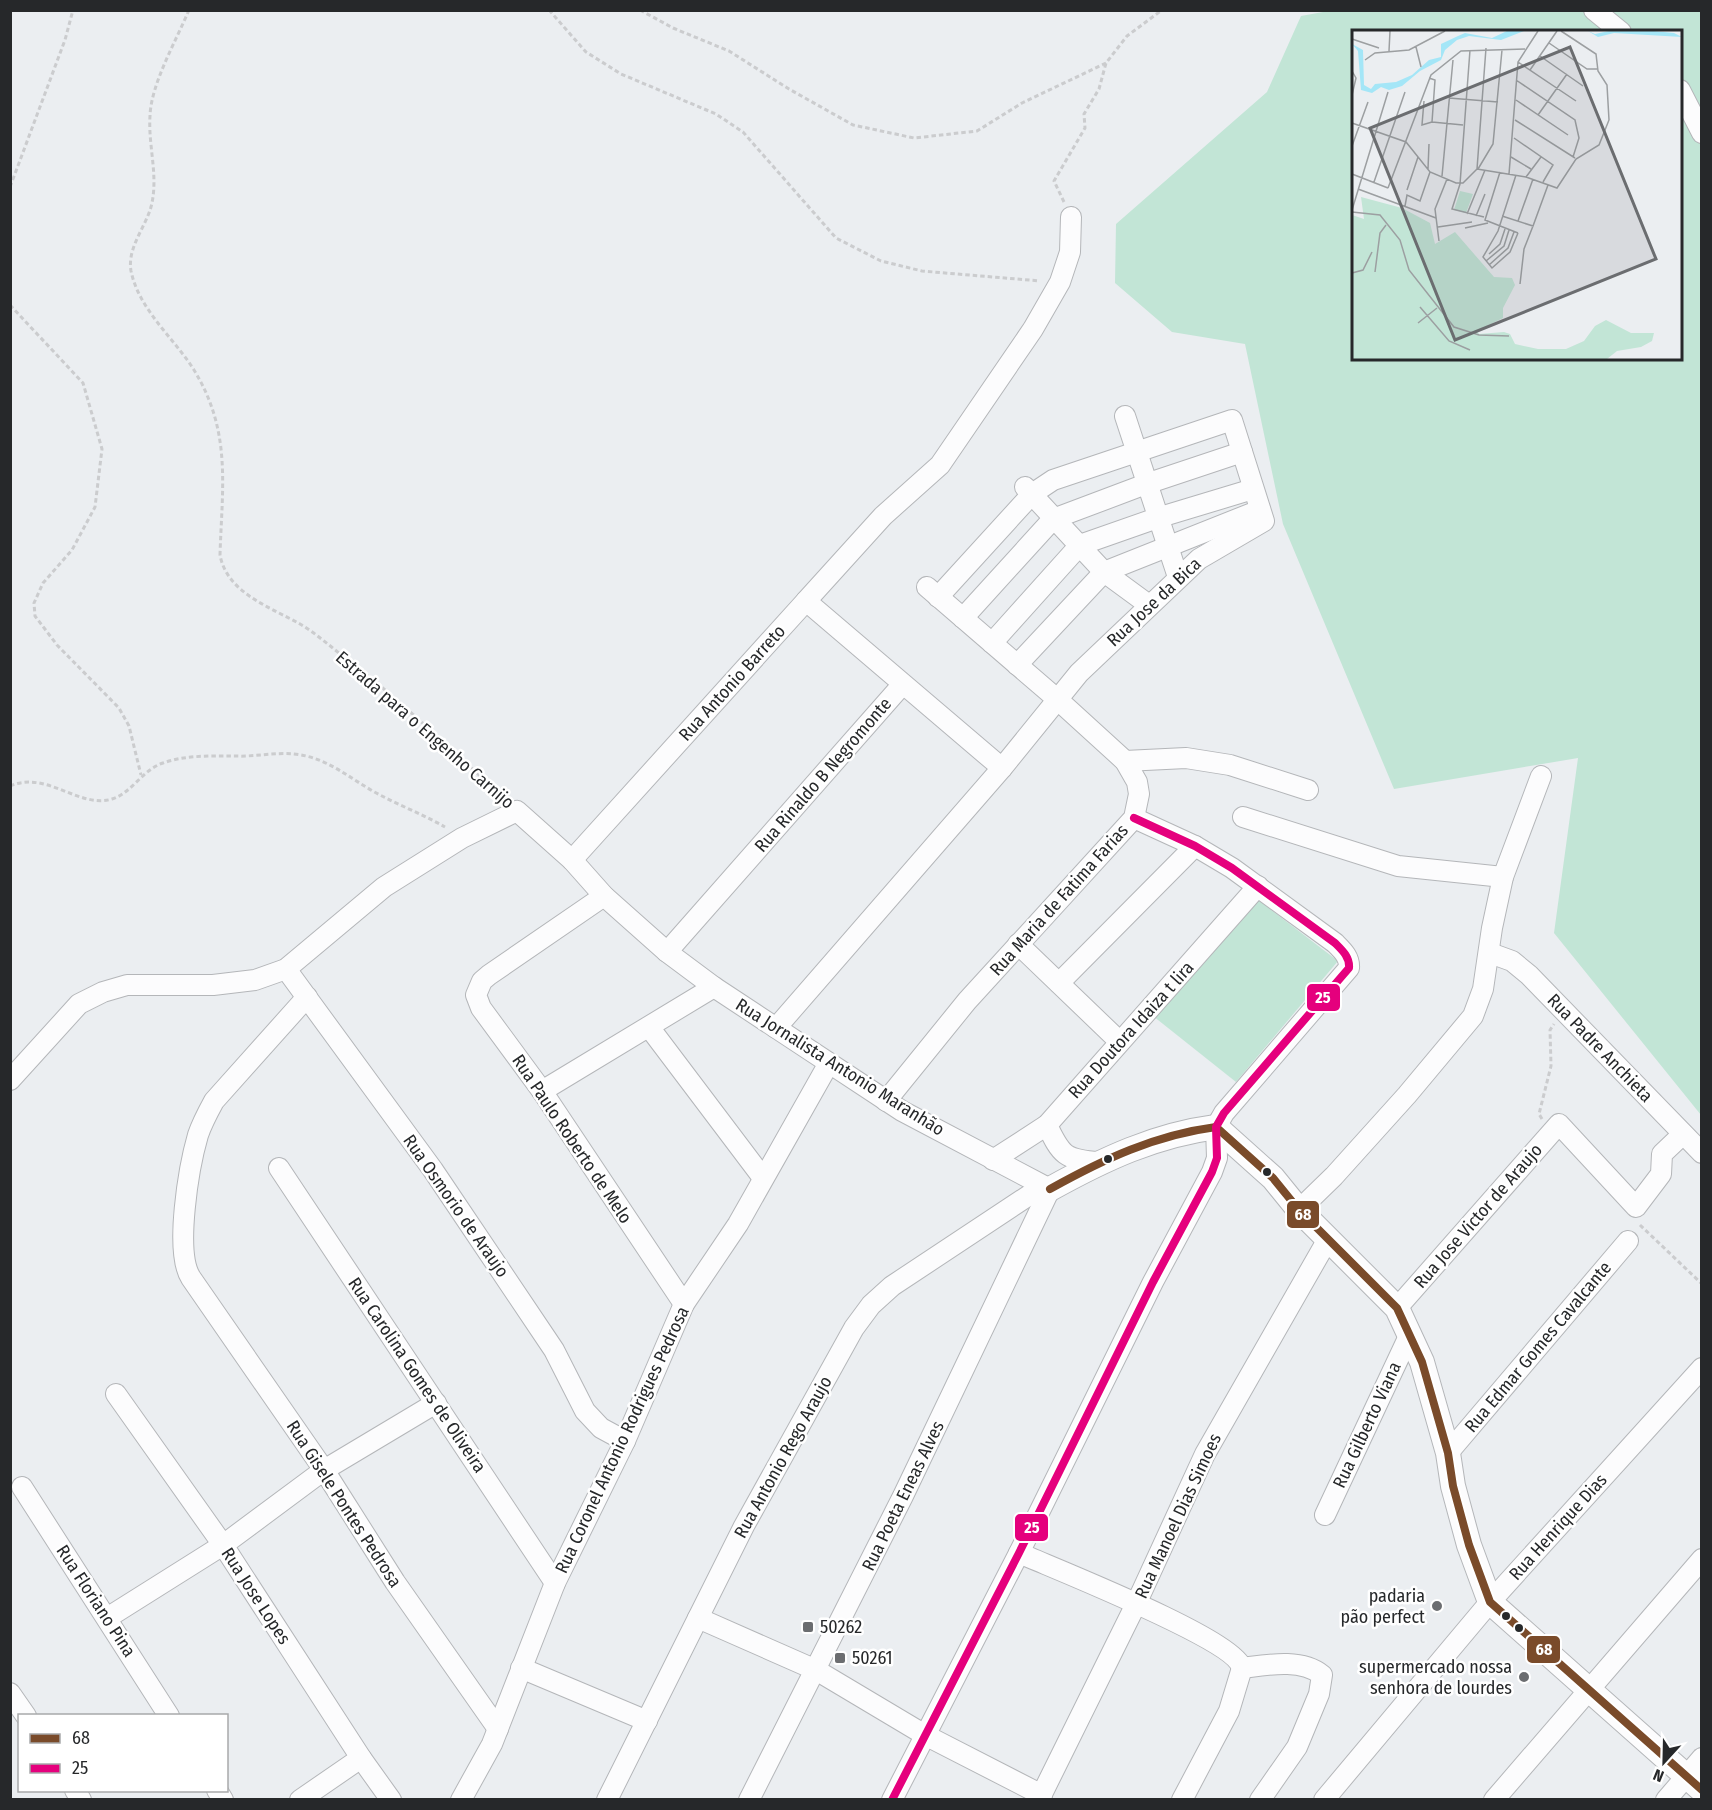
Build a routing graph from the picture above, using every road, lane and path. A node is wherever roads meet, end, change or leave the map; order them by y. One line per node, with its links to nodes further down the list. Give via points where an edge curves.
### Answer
1 (73, 10): 11 (path)
2 (189, 10): 41 (path, Estrada para o Engenho Carnijo, via 152,98 155,174 151,207 131,254 131,270 140,296 195,371 218,428 223,447 222,567 232,583 302,626 376,681)
3 (549, 10): 13 (path, via 586,52 621,74 716,114 743,132 836,238 881,261 922,271)
4 (640, 10): 8 (path, via 729,51 853,125 914,138 977,131 1022,103)
5 (1162, 10): 8 (path, via 1127,36)
6 (1594, 10): 7 (street)
7 (1619, 30)
8 (1106, 63): 12 (path, via 1099,89 1084,114 1086,128 1054,181)
9 (1682, 94): 10 (street)
10 (1701, 133)
11 (10, 187)
12 (1071, 217): 13 (street, Rua Antonio Barreto, via 1070,252)
13 (1060, 282): 28 (street, Rua Antonio Barreto, via 1033,329 940,465 883,516)
14 (10, 305): 37 (path, via 83,383 102,449 95,507 72,550 43,583 34,603 35,616 73,663 119,708 129,726)
15 (1125, 416): 16 (street)
16 (1135, 451): 17 (street, via 1232,420); 18 (street); 20 (street)
17 (1242, 452): 18 (street); 19 (street)
18 (1146, 484): 22 (street); 23 (street)
19 (1253, 489): 21 (street); 22 (street)
20 (1028, 490): 23 (street); 30 (street, Rua Maria de Fatima Farias, via 932,592)
21 (1262, 515): 25 (street); 27 (street, Rua Jose da Bica)
22 (1157, 518): 24 (street); 25 (street)
23 (1053, 519): 24 (street); 30 (street)
24 (1080, 545): 26 (street); 31 (street)
25 (1169, 548): 26 (street); 27 (street)
26 (1104, 572): 29 (street); 32 (street)
27 (1178, 577): 29 (street, Rua Jose da Bica)
28 (806, 601): 33 (street); 46 (street, Rua Antonio Barreto)
29 (1149, 605): 34 (street, Rua Jose da Bica)
30 (963, 618): 31 (street, Rua Maria de Fatima Farias)
31 (992, 643): 32 (street, Rua Maria de Fatima Farias)
32 (1017, 665): 34 (street, Rua Maria de Fatima Farias)
33 (902, 684): 36 (street, Rua Rinaldo B Negromonte); 51 (street, Rua Rinaldo B Negromonte)
34 (1057, 699): 35 (street, Rua Maria de Fatima Farias); 36 (street, Rua Jose da Bica)
35 (1125, 761): 40 (street, via 1186,758 1230,765); 43 (street, Rua Maria de Fatima Farias, via 1139,794)
36 (1002, 768): 59 (street)
37 (141, 775): 39 (path, via 127,792 111,800 98,800 37,782); 44 (path, via 179,759 294,754 334,766)
38 (1541, 776): 47 (street)
39 (10, 786)
40 (1308, 790)
41 (518, 811): 44 (street); 46 (street, Estrada para o Engenho Carnijo)
42 (1243, 817): 47 (street, via 1398,866)
43 (1134, 818): 45 (street); 50 (street, Rua Maria de Fatima Farias)
44 (462, 838): 53 (street, via 384,886)
45 (1196, 846): 48 (street); 54 (street)
46 (572, 860): 49 (street, Estrada para o Engenho Carnijo)
47 (1503, 877): 52 (street)
48 (1257, 886): 60 (street, Rua Doutora Idaiza t lira); 66 (street, via 1335,942 1350,962 1346,974 1238,1094)
49 (604, 896): 51 (street, Rua Jornalista Antonio Maranhão); 63 (street, Rua Paulo Roberto de Melo, via 489,975 479,987 477,999)
50 (1018, 944): 54 (street); 64 (street, Rua Maria de Fatima Farias)
51 (667, 952): 55 (street, Rua Jornalista Antonio Maranhão)
52 (1490, 953): 57 (street, Rua Padre Anchieta, via 1519,966); 75 (street, via 1483,989 1467,1023 1407,1095)
53 (286, 969): 56 (street, Rua Osmorio de Araujo); 62 (street, via 255,980 213,985 127,985 103,992 79,1004)
54 (1059, 983): 60 (street)
55 (714, 987): 58 (street); 59 (street, Rua Jornalista Antonio Maranhão)
56 (307, 997): 85 (street, Rua Osmorio de Araujo, via 434,1170 555,1350 585,1411 601,1428); 87 (street, Rua Gisele Pontes Pedrosa, via 214,1101 198,1134 182,1246 183,1263 191,1278)
57 (1564, 1012): 67 (path, via 1550,1030 1551,1066 1539,1114); 68 (street, Rua Padre Anchieta)
58 (649, 1027): 63 (street); 73 (street)
59 (776, 1028): 61 (street, Rua Jornalista Antonio Maranhão)
60 (1119, 1041): 65 (street, Rua Doutora Idaiza t lira)
61 (829, 1063): 64 (street, Rua Jornalista Antonio Maranhão); 73 (street, Rua Coronel Antonio Rodrigues Pedrosa)
62 (10, 1080)
63 (542, 1091): 79 (street, Rua Paulo Roberto de Melo)
64 (886, 1101): 70 (street, Rua Jornalista Antonio Maranhão)
65 (1047, 1125): 70 (street, Rua Doutora Idaiza t lira); 71 (street, via 1057,1146 1068,1157)
66 (1216, 1127): 71 (street, via 1162,1137); 75 (street, via 1273,1178); 91 (street, via 1218,1148 1212,1172)
67 (1555, 1128): 68 (street, via 1636,1206 1660,1174 1662,1154); 80 (street, Rua Jose Victor de Araujo)
68 (1683, 1134): 69 (street, Rua Padre Anchieta)
69 (1701, 1153)
70 (993, 1160): 74 (street, Rua Jornalista Antonio Maranhão)
71 (1099, 1162): 74 (street)
72 (279, 1168): 84 (street, Rua Carolina Gomes de Oliveira)
73 (763, 1178): 79 (street, Rua Coronel Antonio Rodrigues Pedrosa, via 738,1224)
74 (1047, 1187): 97 (street, Rua Antonio Rego Araujo, via 891,1286 871,1305 854,1328 750,1515); 100 (street, Rua Poeta Eneas Alves, via 903,1496)
75 (1299, 1210): 76 (street)
76 (1328, 1239): 80 (street); 95 (street, Rua Manoel Dias Simoes, via 1205,1454)
77 (1628, 1241): 78 (path, via 1640,1225); 86 (street, Rua Edmar Gomes Cavalcante)
78 (1701, 1284)
79 (684, 1304): 85 (street, Rua Coronel Antonio Rodrigues Pedrosa)
80 (1397, 1308): 81 (street)
81 (1409, 1336): 86 (street, via 1422,1362); 89 (street, Rua Gilberto Viana)
82 (1701, 1368): 94 (street, Rua Henrique Dias)
83 (116, 1395): 90 (street, Rua Jose Lopes)
84 (436, 1403): 87 (street); 93 (street, Rua Carolina Gomes de Oliveira)
85 (625, 1441): 93 (street, Rua Coronel Antonio Rodrigues Pedrosa)
86 (1448, 1453): 94 (street, via 1469,1545)
87 (324, 1470): 90 (street); 106 (street, Rua Gisele Pontes Pedrosa, via 395,1582)
88 (22, 1487): 96 (street, Rua Floriano Pina)
89 (1325, 1515)
90 (223, 1545): 96 (street); 108 (street, Rua Jose Lopes)
91 (1019, 1553): 95 (street); 107 (street)
92 (1701, 1559): 101 (street)
93 (555, 1583): 98 (street, Rua Coronel Antonio Rodrigues Pedrosa)
94 (1490, 1602): 101 (street); 119 (street, Rua Henrique Dias)
95 (1136, 1605): 99 (street, via 1212,1642 1235,1657); 110 (street, Rua Manoel Dias Simoes)
96 (107, 1618): 104 (street, Rua Floriano Pina)
97 (698, 1618): 100 (street); 105 (street, Rua Antonio Rego Araujo)
98 (521, 1668): 105 (street); 106 (street, Rua Coronel Antonio Rodrigues Pedrosa)
99 (1242, 1668): 117 (street, via 1229,1711); 118 (street, via 1275,1664 1322,1675 1319,1694 1298,1747)
100 (816, 1670): 107 (street); 115 (street, Rua Poeta Eneas Alves)
101 (1587, 1690): 109 (street); 120 (street)
102 (10, 1693): 103 (street)
103 (25, 1714)
104 (168, 1714)
105 (647, 1722): 114 (street, Rua Antonio Rego Araujo)
106 (498, 1729): 113 (street, Rua Coronel Antonio Rodrigues Pedrosa)
107 (925, 1735): 110 (street); 116 (street)
108 (361, 1758): 111 (street); 112 (street, Rua Jose Lopes)
109 (1696, 1775): 121 (street)
110 (1040, 1797)
111 (300, 1800)
112 (391, 1800)
113 (461, 1800)
114 (608, 1800)
115 (749, 1800)
116 (892, 1800)
117 (1182, 1800)
118 (1260, 1800)
119 (1324, 1800)
120 (1494, 1800)
121 (1666, 1800)

